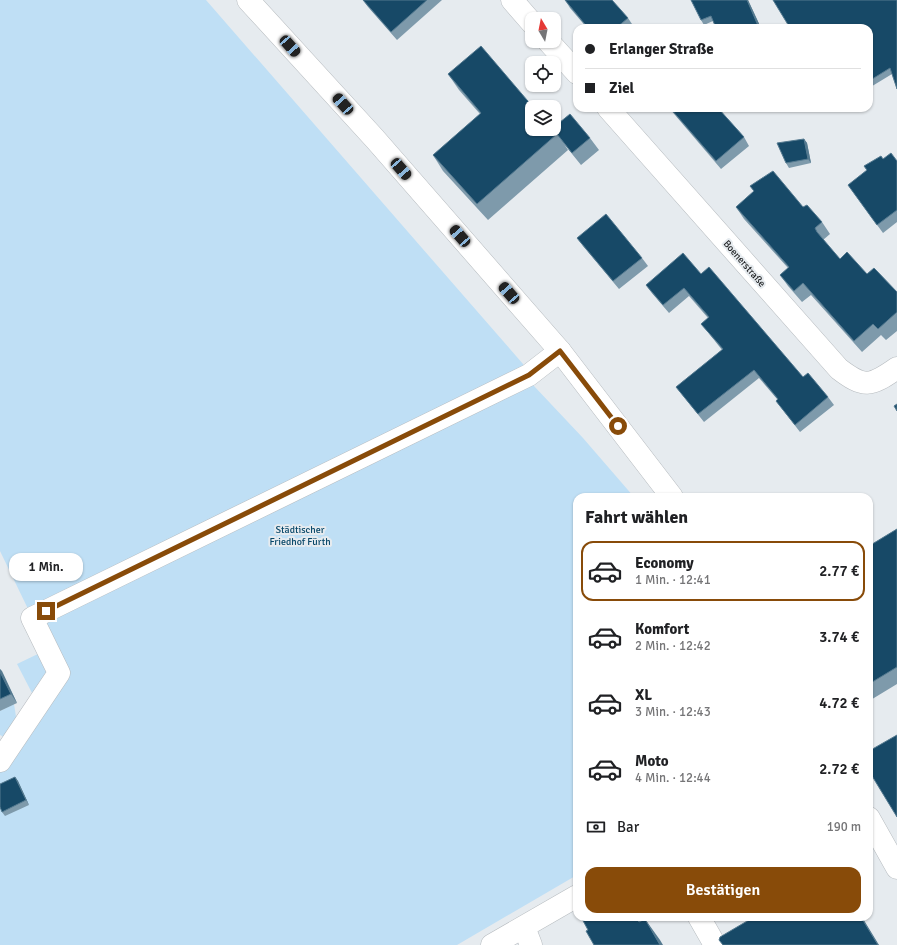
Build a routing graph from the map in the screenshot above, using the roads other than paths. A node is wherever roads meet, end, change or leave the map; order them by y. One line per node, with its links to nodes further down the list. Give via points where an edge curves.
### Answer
1 (248, 0): 7 (main road, via 375,139)
2 (512, 0): 3 (main road)
3 (525, 15)
4 (554, 48): 5 (main road)
5 (573, 69)
6 (612, 112): 8 (main road, Boenerstraße, via 839,369 856,382 865,384)
7 (560, 351): 9 (main road); 10 (main road, via 529,375 32,618 59,673)
8 (897, 368)
9 (669, 493)
10 (0, 761)
11 (873, 825): 12 (main road)
12 (897, 868)
13 (573, 899): 15 (main road)
14 (701, 921): 17 (main road)
15 (528, 936): 16 (main road)
16 (492, 945)
17 (715, 945)

